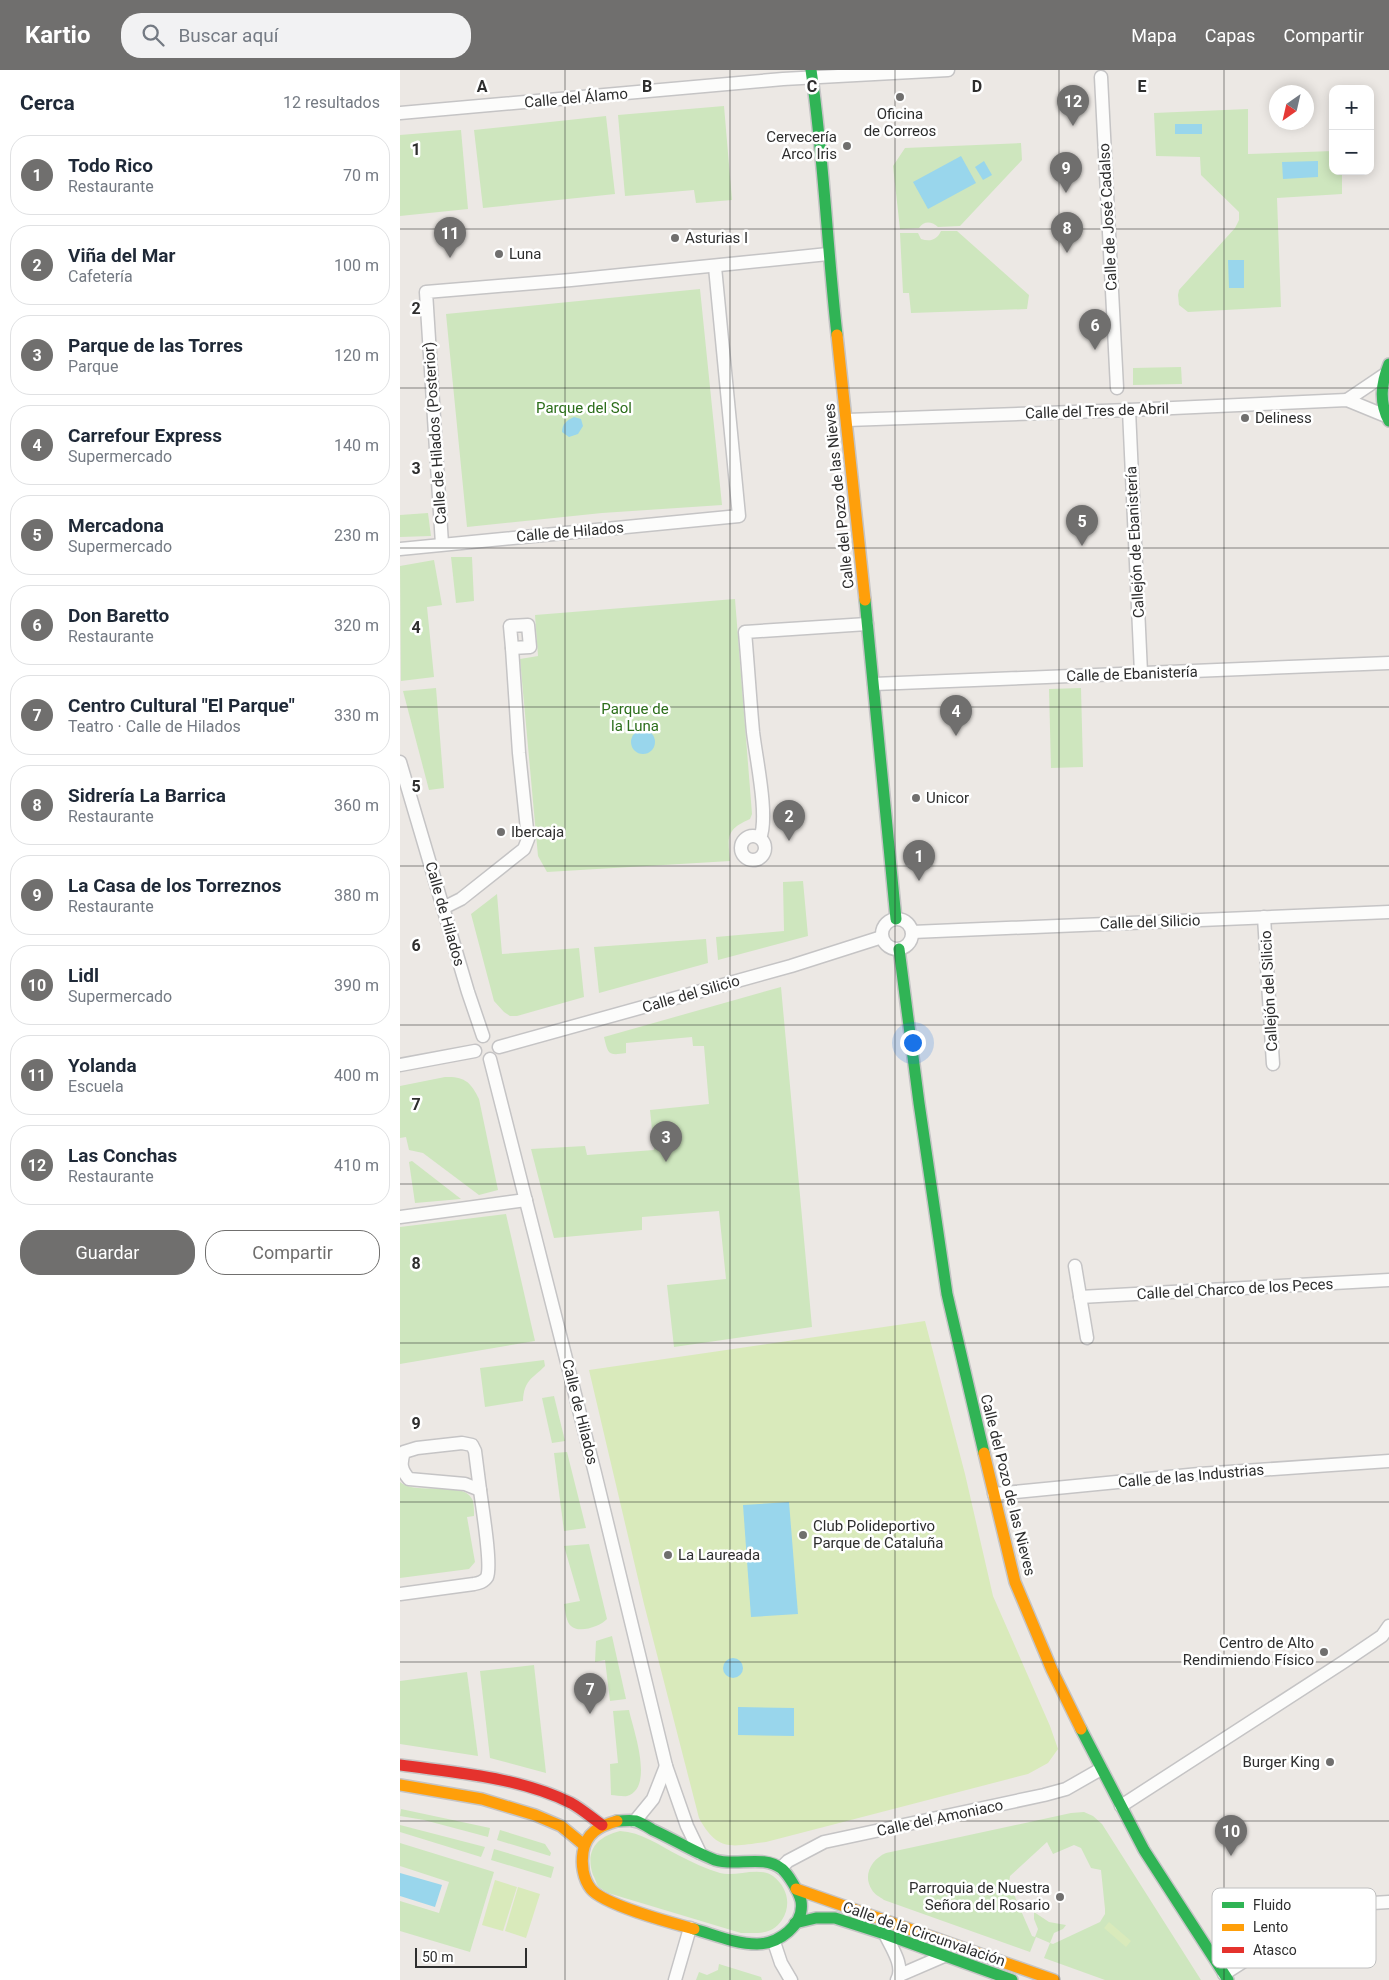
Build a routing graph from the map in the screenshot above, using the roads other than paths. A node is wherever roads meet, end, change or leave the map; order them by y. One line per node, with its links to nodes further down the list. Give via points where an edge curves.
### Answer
1 (948, 70): 2 (street, Calle del Álamo)
2 (812, 73): 4 (street, Calle del Álamo); 5 (street, Calle del Pozo de las Nieves)
3 (1100, 77): 8 (street, Calle de José Cadalso)
4 (400, 113)
5 (828, 254): 6 (street); 12 (street, Calle del Pozo de las Nieves)
6 (715, 266): 13 (street, Calle de Hilados (Posterior), via 426,292); 13 (street, Calle de Hilados, via 739,516)
7 (1386, 370): 9 (street); 11 (street, via 1381,391)
8 (1118, 388)
9 (1347, 400): 10 (street, Calle del Tres de Abril); 11 (street, Calle del Tres de Abril)
10 (1129, 410): 12 (street, Calle del Tres de Abril); 18 (street, Callejón de Ebanistería)
11 (1388, 418)
12 (847, 420): 15 (street, Calle del Pozo de las Nieves)
13 (442, 544): 14 (street, Calle de Hilados)
14 (400, 549)
15 (867, 624): 19 (street, Calle del Pozo de las Nieves); 21 (street, via 745,632 761,797 763,830)
16 (512, 648): 22 (street, via 528,839 524,848 461,899)
17 (1389, 663): 18 (street, Calle de Ebanistería)
18 (1141, 673): 19 (street, Calle de Ebanistería)
19 (874, 684): 25 (street, Calle del Pozo de las Nieves)
20 (400, 762): 22 (street, Calle de Hilados)
21 (760, 838)
22 (443, 908): 29 (street, Calle de Hilados)
23 (1389, 912): 24 (street, Calle del Silicio)
24 (1264, 917): 26 (street, Calle del Silicio); 33 (street, Callejón del Silicio)
25 (896, 919): 26 (street, via 904,920); 27 (street, via 889,921)
26 (912, 932): 28 (street, via 907,945)
27 (882, 937): 28 (street, via 886,944); 30 (street, Calle del Silicio, via 791,966)
28 (899, 949): 43 (street, Calle del Pozo de las Nieves, via 947,1294)
29 (483, 1036): 30 (street, via 497,1040); 31 (street, via 475,1044)
30 (499, 1047): 32 (street)
31 (476, 1051): 32 (street, via 484,1060); 34 (street)
32 (490, 1060): 35 (street, Calle de Hilados)
33 (1273, 1064)
34 (400, 1065)
35 (526, 1200): 36 (street); 47 (street, Calle de Hilados)
36 (400, 1217)
37 (1075, 1266): 39 (street)
38 (1389, 1280): 39 (street, Calle del Charco de los Peces)
39 (1080, 1297): 40 (street)
40 (1087, 1338)
41 (1389, 1460): 43 (street, Calle de las Industrias)
42 (480, 1490): 42 (street, via 472,1445 462,1442 404,1452 402,1470 409,1479 465,1484); 44 (street, via 488,1564 486,1577 474,1584)
43 (994, 1494): 48 (street, Calle del Pozo de las Nieves, via 1015,1582 1052,1670)
44 (400, 1594)
45 (1387, 1633): 50 (street)
46 (400, 1765): 52 (street, via 486,1776 572,1804)
47 (666, 1766): 51 (street, via 653,1799); 54 (street, Calle de Hilados)
48 (1101, 1770): 50 (street, Calle del Pozo de las Nieves); 55 (street, Calle del Amoniaco, via 1044,1795 824,1842)
49 (400, 1785): 53 (street, via 482,1799 536,1815 561,1826)
50 (1121, 1806): 63 (street, Calle del Pozo de las Nieves, via 1144,1850)
51 (635, 1822): 52 (street, via 617,1821); 54 (street)
52 (602, 1825): 53 (street)
53 (584, 1845): 60 (street, via 581,1862 585,1877 591,1889 604,1900)
54 (700, 1853): 55 (street, via 736,1864 759,1861)
55 (781, 1868): 56 (street)
56 (796, 1889): 59 (street, via 801,1901); 71 (street, Calle de la Circunvalación)
57 (1389, 1902): 58 (street)
58 (1376, 1903)
59 (795, 1923): 61 (street, Calle de la Circunvalación, via 835,1918); 62 (street)
60 (690, 1928): 62 (street, via 740,1942); 68 (street)
61 (885, 1934): 64 (street, Calle de la Circunvalación); 67 (street, via 899,1964)
62 (774, 1942): 69 (street)
63 (1212, 1955)
64 (944, 1956): 67 (street); 70 (street, Calle de la Circunvalación)
65 (1239, 1968): 66 (street)
66 (1226, 1977)
67 (898, 1978)
68 (675, 1980)
69 (791, 1980)
70 (1012, 1980)
71 (1054, 1980)

